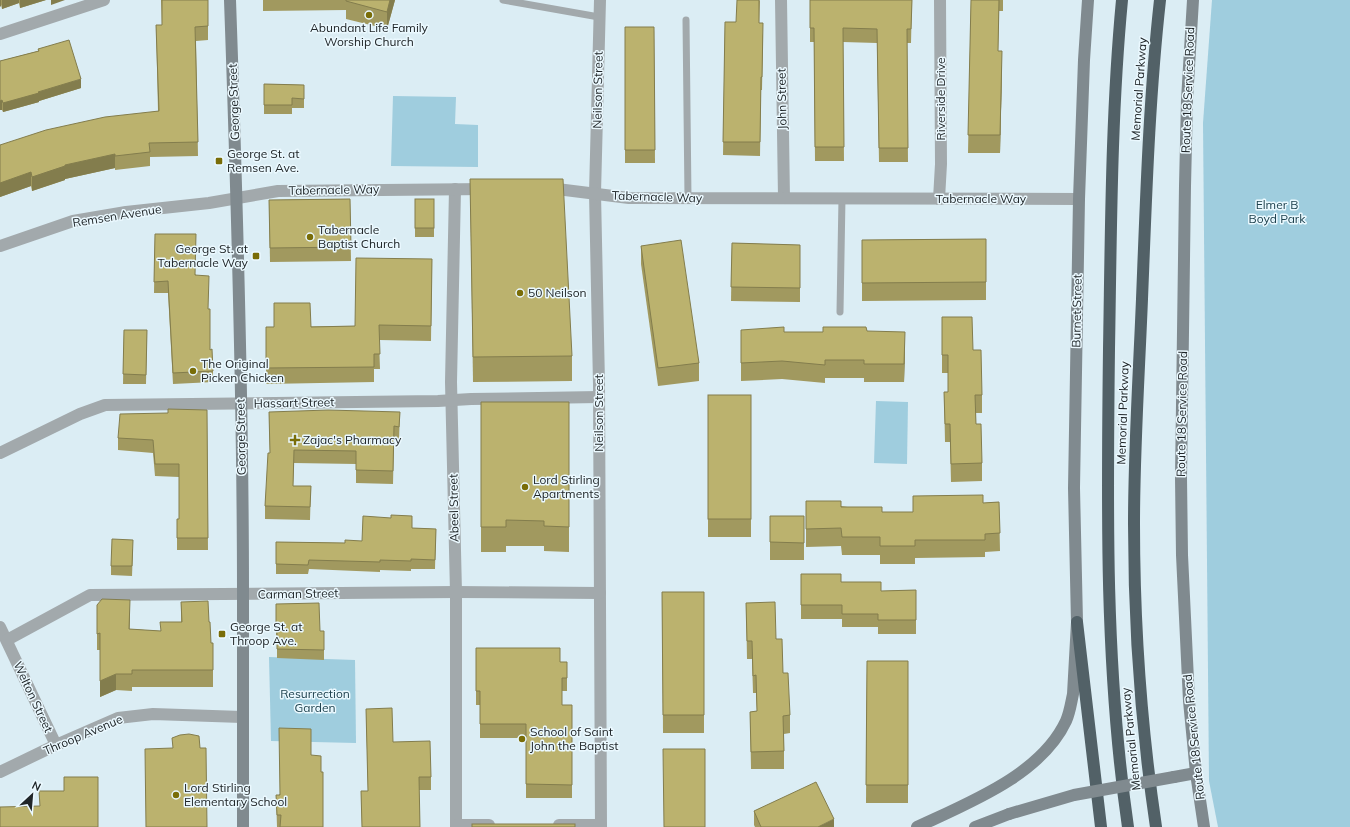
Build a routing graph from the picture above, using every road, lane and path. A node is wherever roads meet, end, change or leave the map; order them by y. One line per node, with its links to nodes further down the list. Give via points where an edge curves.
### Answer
1 (104, 0): 14 (street)
2 (230, 0): 19 (main road, George Street)
3 (503, 0): 11 (lane)
4 (600, 0): 12 (street, Neilson Street)
5 (781, 0): 21 (street, John Street)
6 (940, 0): 23 (street, Riverside Drive)
7 (1088, 0): 24 (main road, Burnet Street)
8 (1122, 0): 49 (highway, Memorial Parkway, via 1112,162 1108,535 1114,698)
9 (1160, 0): 50 (highway, Memorial Parkway, via 1149,144 1134,522 1138,669)
10 (1193, 0): 40 (main road, Route 18 Service Road, via 1187,100 1181,478 1186,663)
11 (537, 3): 12 (lane)
12 (599, 17): 18 (street, Neilson Street)
13 (686, 20): 20 (lane)
14 (0, 34)
15 (501, 188): 17 (street, Tabernacle Way)
16 (539, 188): 18 (street, Tabernacle Way)
17 (455, 189): 19 (street, Tabernacle Way, via 278,191); 28 (street, Abeel Street, via 450,382)
18 (595, 194): 20 (street, Tabernacle Way, via 629,198); 27 (street, Neilson Street)
19 (236, 198): 25 (street, Remsen Avenue, via 73,221); 29 (main road, George Street)
20 (688, 198): 21 (street, Tabernacle Way)
21 (784, 198): 22 (street, Tabernacle Way)
22 (842, 198): 23 (street, Tabernacle Way); 26 (lane)
23 (939, 199): 24 (street, Tabernacle Way)
24 (1079, 199): 34 (main road, Burnet Street, via 1074,488)
25 (0, 246)
26 (840, 312)
27 (599, 398): 28 (street, Hassart Street); 32 (street, Neilson Street)
28 (452, 400): 29 (street, Hassart Street); 31 (street, Abeel Street)
29 (241, 404): 30 (street, Hassart Street, via 105,405 80,414); 33 (main road, George Street)
30 (0, 453)
31 (456, 592): 32 (street, Carman Street); 33 (street, Carman Street); 43 (street, Abeel Street)
32 (600, 593): 44 (street, Neilson Street)
33 (243, 594): 36 (street, Carman Street, via 90,595); 37 (main road, George Street)
34 (1077, 622): 46 (main road, Burnet Street, via 1073,694 1069,712 1057,736 1035,760 1004,784); 48 (highway)
35 (0, 627): 36 (street, Welton Street)
36 (7, 640): 38 (street, Welton Street)
37 (242, 717): 38 (street, Throop Avenue, via 153,714 118,718); 45 (main road, George Street)
38 (56, 745): 39 (street, Throop Avenue)
39 (0, 772)
40 (1196, 773): 47 (main road, bridge, via 1051,800); 51 (main road, Route 18 Service Road)
41 (501, 825): 43 (street)
42 (547, 825): 44 (street)
43 (456, 826)
44 (602, 826)
45 (243, 827)
46 (917, 827)
47 (976, 827)
48 (1101, 827)
49 (1128, 827)
50 (1156, 827)
51 (1204, 827)

